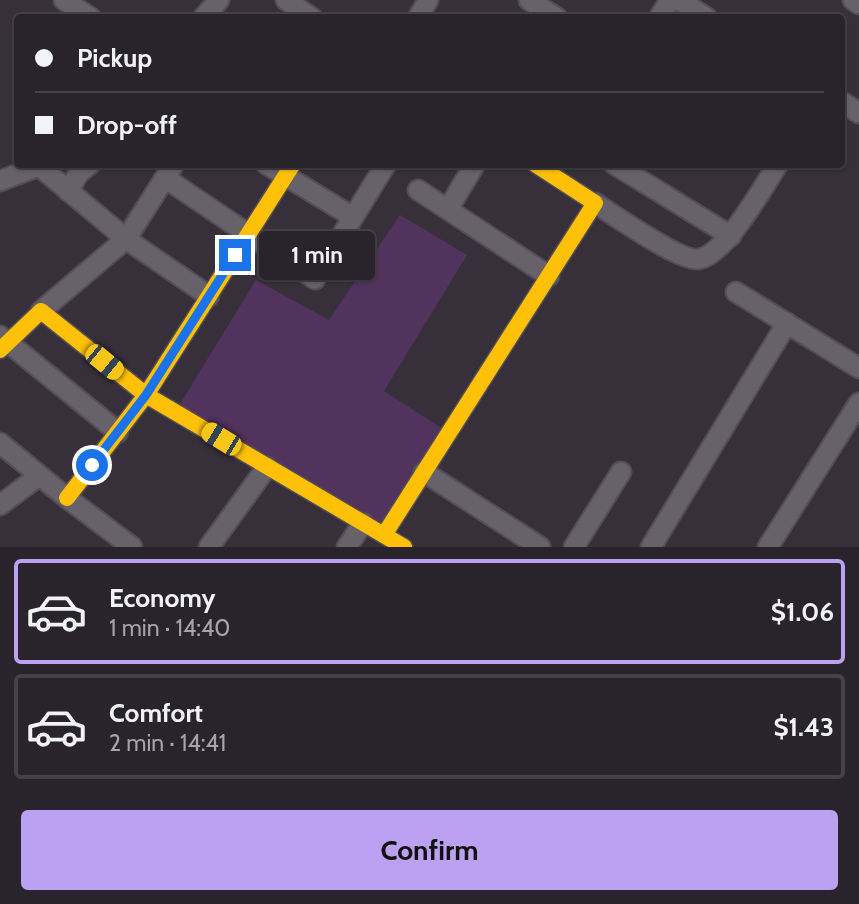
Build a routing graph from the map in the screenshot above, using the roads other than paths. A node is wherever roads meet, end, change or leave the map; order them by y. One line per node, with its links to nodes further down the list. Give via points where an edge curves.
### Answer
1 (219, 0): 7 (street)
2 (286, 0): 8 (street)
3 (529, 0): 9 (street)
4 (679, 0): 10 (street)
5 (853, 0): 6 (street)
6 (859, 4)
7 (207, 14)
8 (306, 14)
9 (551, 14)
10 (701, 14)
11 (34, 168): 21 (street)
12 (41, 168): 23 (street)
13 (85, 168): 23 (street)
14 (384, 168): 26 (street)
15 (473, 168): 25 (street)
16 (541, 168): 24 (street)
17 (620, 168): 28 (street)
18 (775, 168): 28 (street)
19 (289, 170): 26 (street); 27 (street)
20 (169, 171): 27 (street); 29 (street)
21 (0, 181)
22 (418, 190): 25 (street)
23 (68, 191): 29 (street)
24 (595, 203): 28 (street, via 679,255 698,259); 30 (street)
25 (448, 209): 30 (street)
26 (353, 217): 27 (street, via 316,279)
27 (248, 234): 32 (street)
28 (731, 236)
29 (126, 239): 32 (street); 33 (street)
30 (549, 276): 42 (street)
31 (736, 292): 34 (street)
32 (209, 296): 37 (street)
33 (41, 311): 35 (street); 37 (street)
34 (787, 323): 36 (street); 55 (street)
35 (3, 343): 39 (street)
36 (859, 368)
37 (146, 395): 39 (street); 41 (street)
38 (859, 403): 56 (street)
39 (118, 432): 45 (street)
40 (0, 443): 44 (street)
41 (267, 467): 47 (street); 50 (street)
42 (424, 472): 48 (street); 53 (street)
43 (621, 472): 54 (street)
44 (39, 476): 45 (street); 46 (street)
45 (67, 498): 49 (street)
46 (0, 505)
47 (363, 523): 48 (street); 51 (street)
48 (384, 535): 52 (street)
49 (132, 547)
50 (209, 547)
51 (347, 547)
52 (404, 547)
53 (540, 547)
54 (574, 547)
55 (651, 547)
56 (768, 547)

